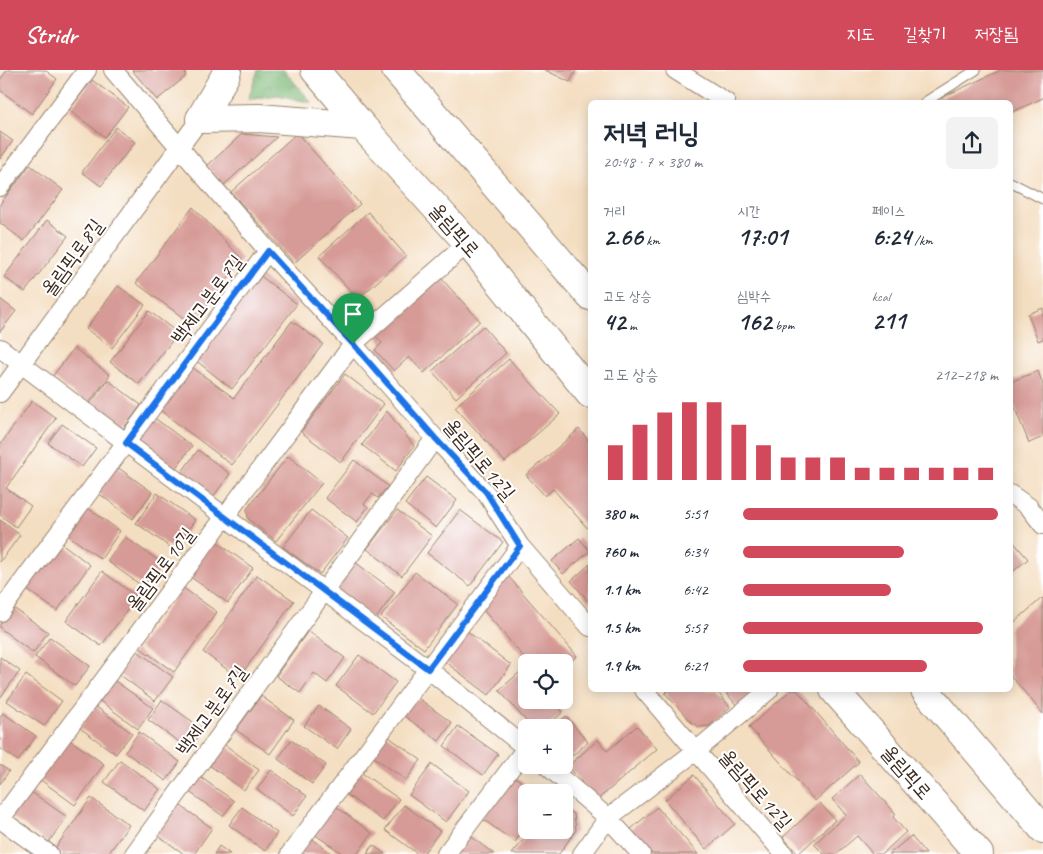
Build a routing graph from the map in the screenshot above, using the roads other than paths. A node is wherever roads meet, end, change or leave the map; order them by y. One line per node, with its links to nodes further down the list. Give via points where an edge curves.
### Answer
1 (87, 70): 14 (street)
2 (114, 70): 12 (street)
3 (227, 70): 10 (main road)
4 (315, 70): 11 (main road, 올림픽로)
5 (396, 70): 18 (main road)
6 (675, 70): 8 (street)
7 (976, 70): 9 (lane)
8 (723, 100)
9 (928, 100)
10 (200, 118): 11 (main road, via 259,118); 12 (street, 올림픽로8길)
11 (362, 126): 16 (main road, 올림픽로)
12 (179, 147): 17 (street); 21 (street, 올림픽로8길)
13 (1013, 184): 15 (lane)
14 (0, 188)
15 (1043, 199)
16 (468, 243): 19 (street, 올림픽로10길); 22 (main road, 올림픽로)
17 (268, 251): 19 (street); 25 (street, 백제고분로7길)
18 (588, 294)
19 (353, 344): 24 (street, 올림픽로12길); 29 (street, 올림픽로10길)
20 (0, 348): 21 (street)
21 (21, 364): 23 (street, 올림픽로8길); 25 (street)
22 (588, 392)
23 (0, 393)
24 (435, 438): 31 (street, 올림픽로12길, via 486,492); 32 (street, 백제고분로7길)
25 (126, 443): 29 (street); 33 (street, 백제고분로7길)
26 (1013, 486): 28 (street)
27 (1013, 496): 28 (street)
28 (1029, 507): 30 (street)
29 (226, 516): 32 (street); 45 (street, 올림픽로10길)
30 (1043, 525)
31 (520, 546): 34 (street, 올림픽로12길); 35 (street)
32 (324, 590): 35 (street); 48 (street, 백제고분로7길)
33 (0, 612)
34 (588, 625)
35 (428, 669): 40 (street); 49 (street)
36 (646, 692): 41 (street, 올림픽로12길)
37 (767, 692): 41 (street, 올림픽로12길)
38 (836, 692): 54 (main road, 올림픽로)
39 (927, 692): 46 (main road)
40 (518, 742)
41 (696, 752): 44 (street, 올림픽로12길); 53 (street, 올림픽로12길)
42 (518, 759): 50 (street)
43 (557, 774): 44 (street)
44 (608, 818): 51 (street, 올림픽로12길); 52 (street)
45 (0, 819): 47 (street)
46 (1043, 829)
47 (49, 854)
48 (134, 854)
49 (290, 854)
50 (446, 854)
51 (582, 854)
52 (641, 854)
53 (784, 854)
54 (979, 854)

